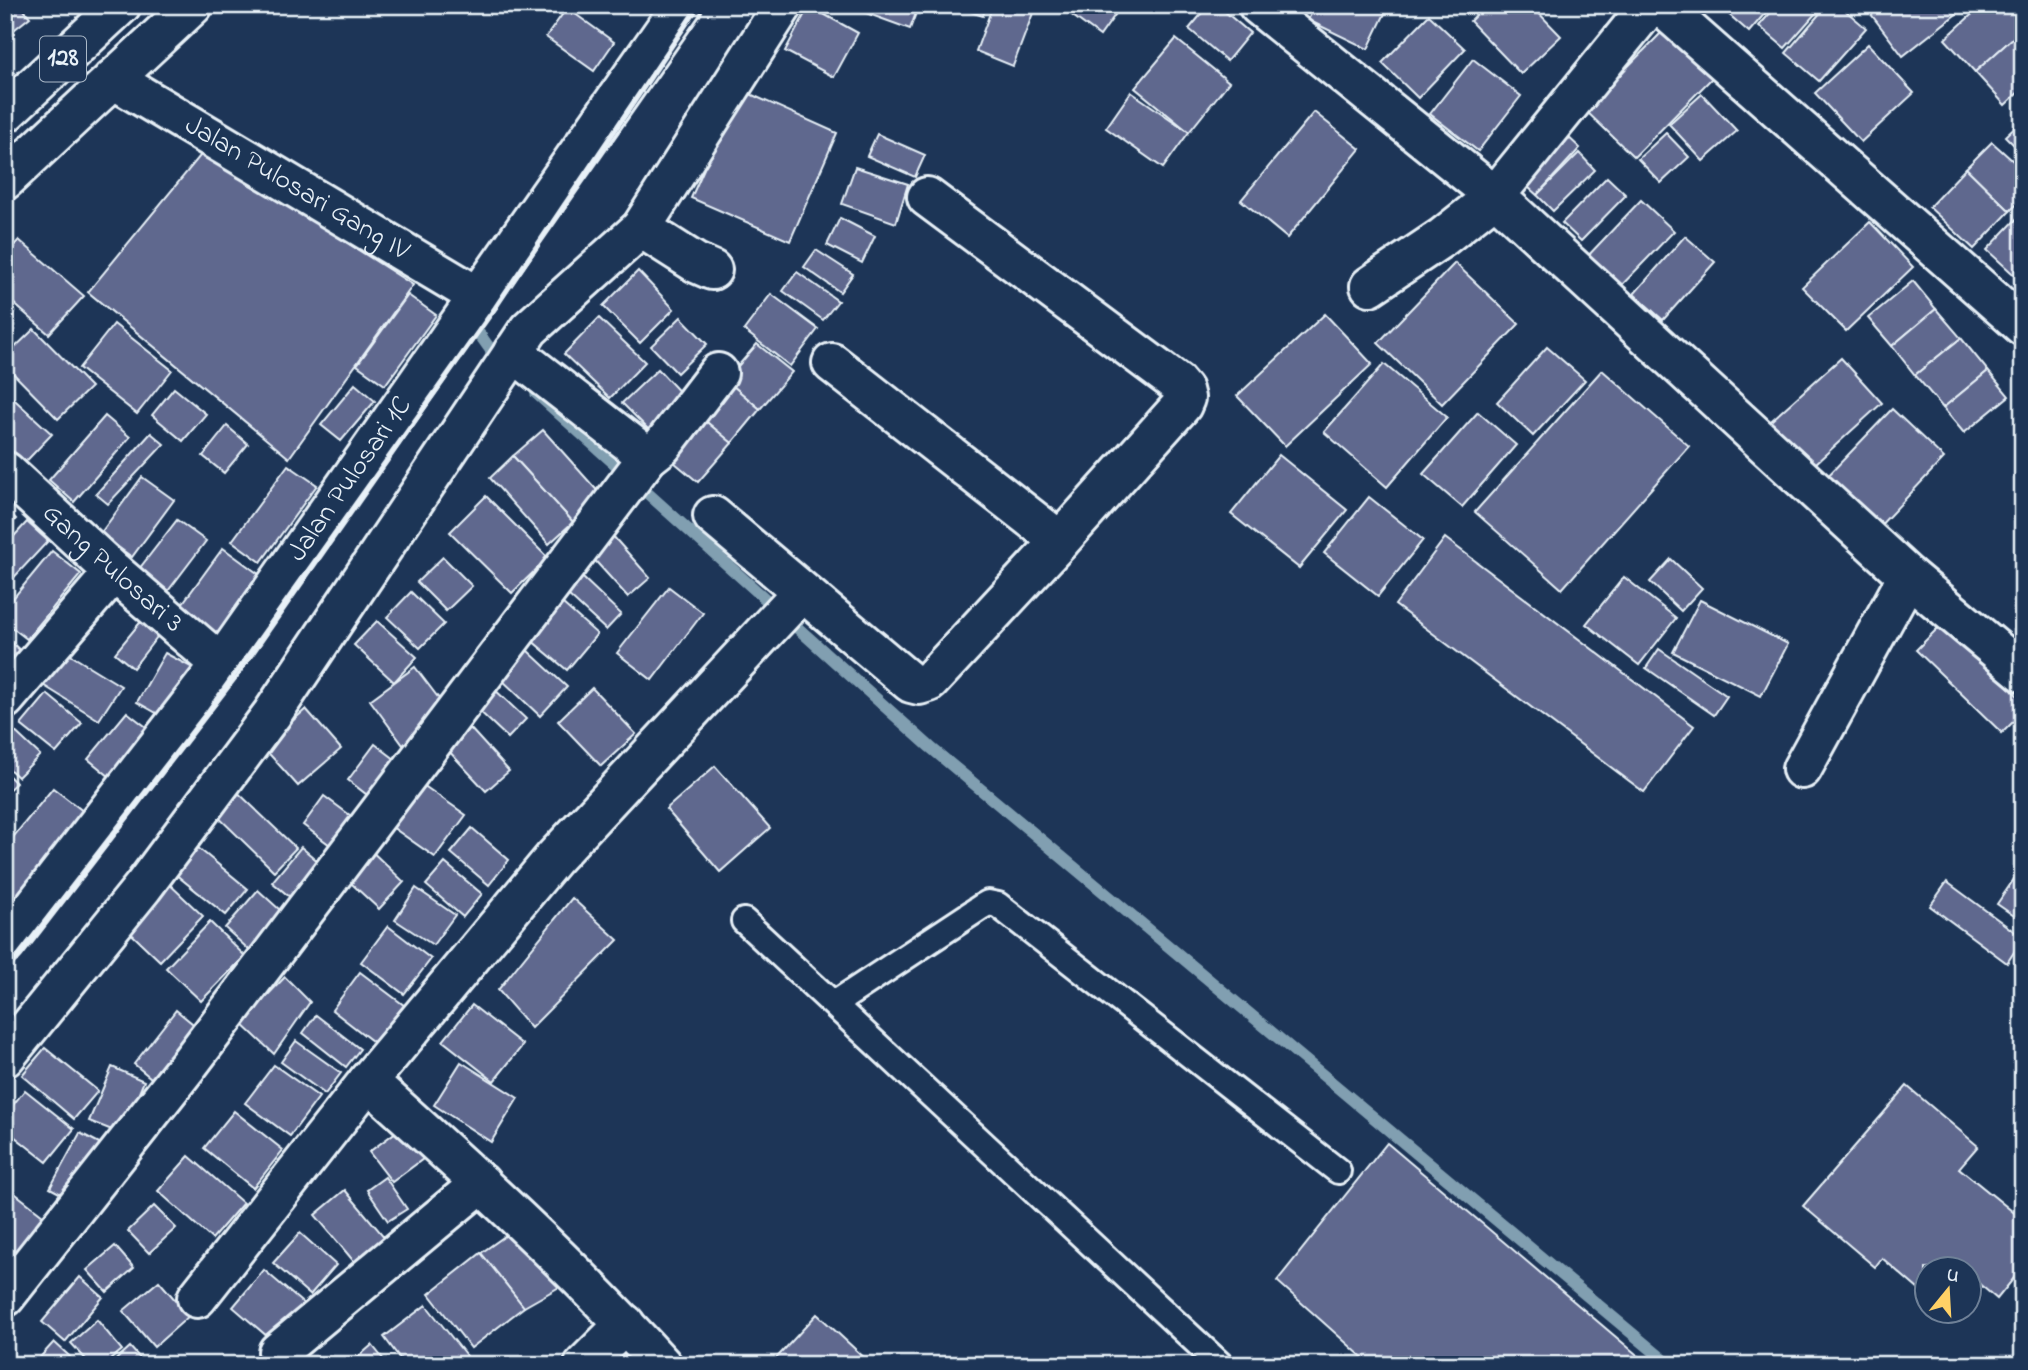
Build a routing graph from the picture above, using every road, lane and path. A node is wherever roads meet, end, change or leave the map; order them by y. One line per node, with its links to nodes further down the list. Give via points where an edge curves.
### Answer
1 (188, 5): 9 (street, 128)
2 (193, 5): 9 (street, 128)
3 (682, 5): 17 (street, Jalan Pulosari 1C)
4 (783, 5): 14 (street)
5 (1258, 5): 12 (street)
6 (1650, 5): 12 (street)
7 (1660, 5): 18 (street)
8 (112, 8): 10 (street, 128)
9 (113, 79): 11 (street, 128); 17 (street, Jalan Pulosari Gang IV)
10 (5, 113)
11 (5, 180)
12 (1495, 196): 16 (street); 27 (street)
13 (927, 197): 25 (street, via 1183,390 1185,398 1176,413)
14 (640, 228): 15 (street); 19 (street, via 529,329)
15 (712, 270)
16 (1370, 286)
17 (469, 312): 29 (street, Jalan Pulosari 1C)
18 (2023, 326)
19 (513, 352): 23 (street); 36 (street, via 272,714 143,887)
20 (832, 363): 25 (street)
21 (718, 373): 23 (street)
22 (5, 471): 26 (street, Gang Pulosari 3)
23 (635, 474): 40 (street, via 189,1064)
24 (713, 516): 28 (street)
25 (1060, 541): 28 (street, via 929,682 919,685)
26 (114, 572): 29 (street, Gang Pulosari 3); 31 (street)
27 (1908, 576): 30 (street); 32 (street)
28 (786, 609): 37 (street, via 553,859)
29 (221, 664): 34 (street, Jalan Pulosari 1C)
30 (2023, 672)
31 (5, 699)
32 (1802, 769)
33 (744, 921): 35 (lane)
34 (5, 943)
35 (834, 1004): 38 (lane, via 981,906 998,905); 46 (lane)
36 (5, 1057)
37 (368, 1081): 39 (street); 41 (street)
38 (1338, 1171)
39 (481, 1183): 42 (street); 43 (street)
40 (5, 1297)
41 (197, 1298)
42 (625, 1324): 44 (street); 45 (street)
43 (278, 1352)
44 (584, 1365)
45 (662, 1365)
46 (1221, 1365)

